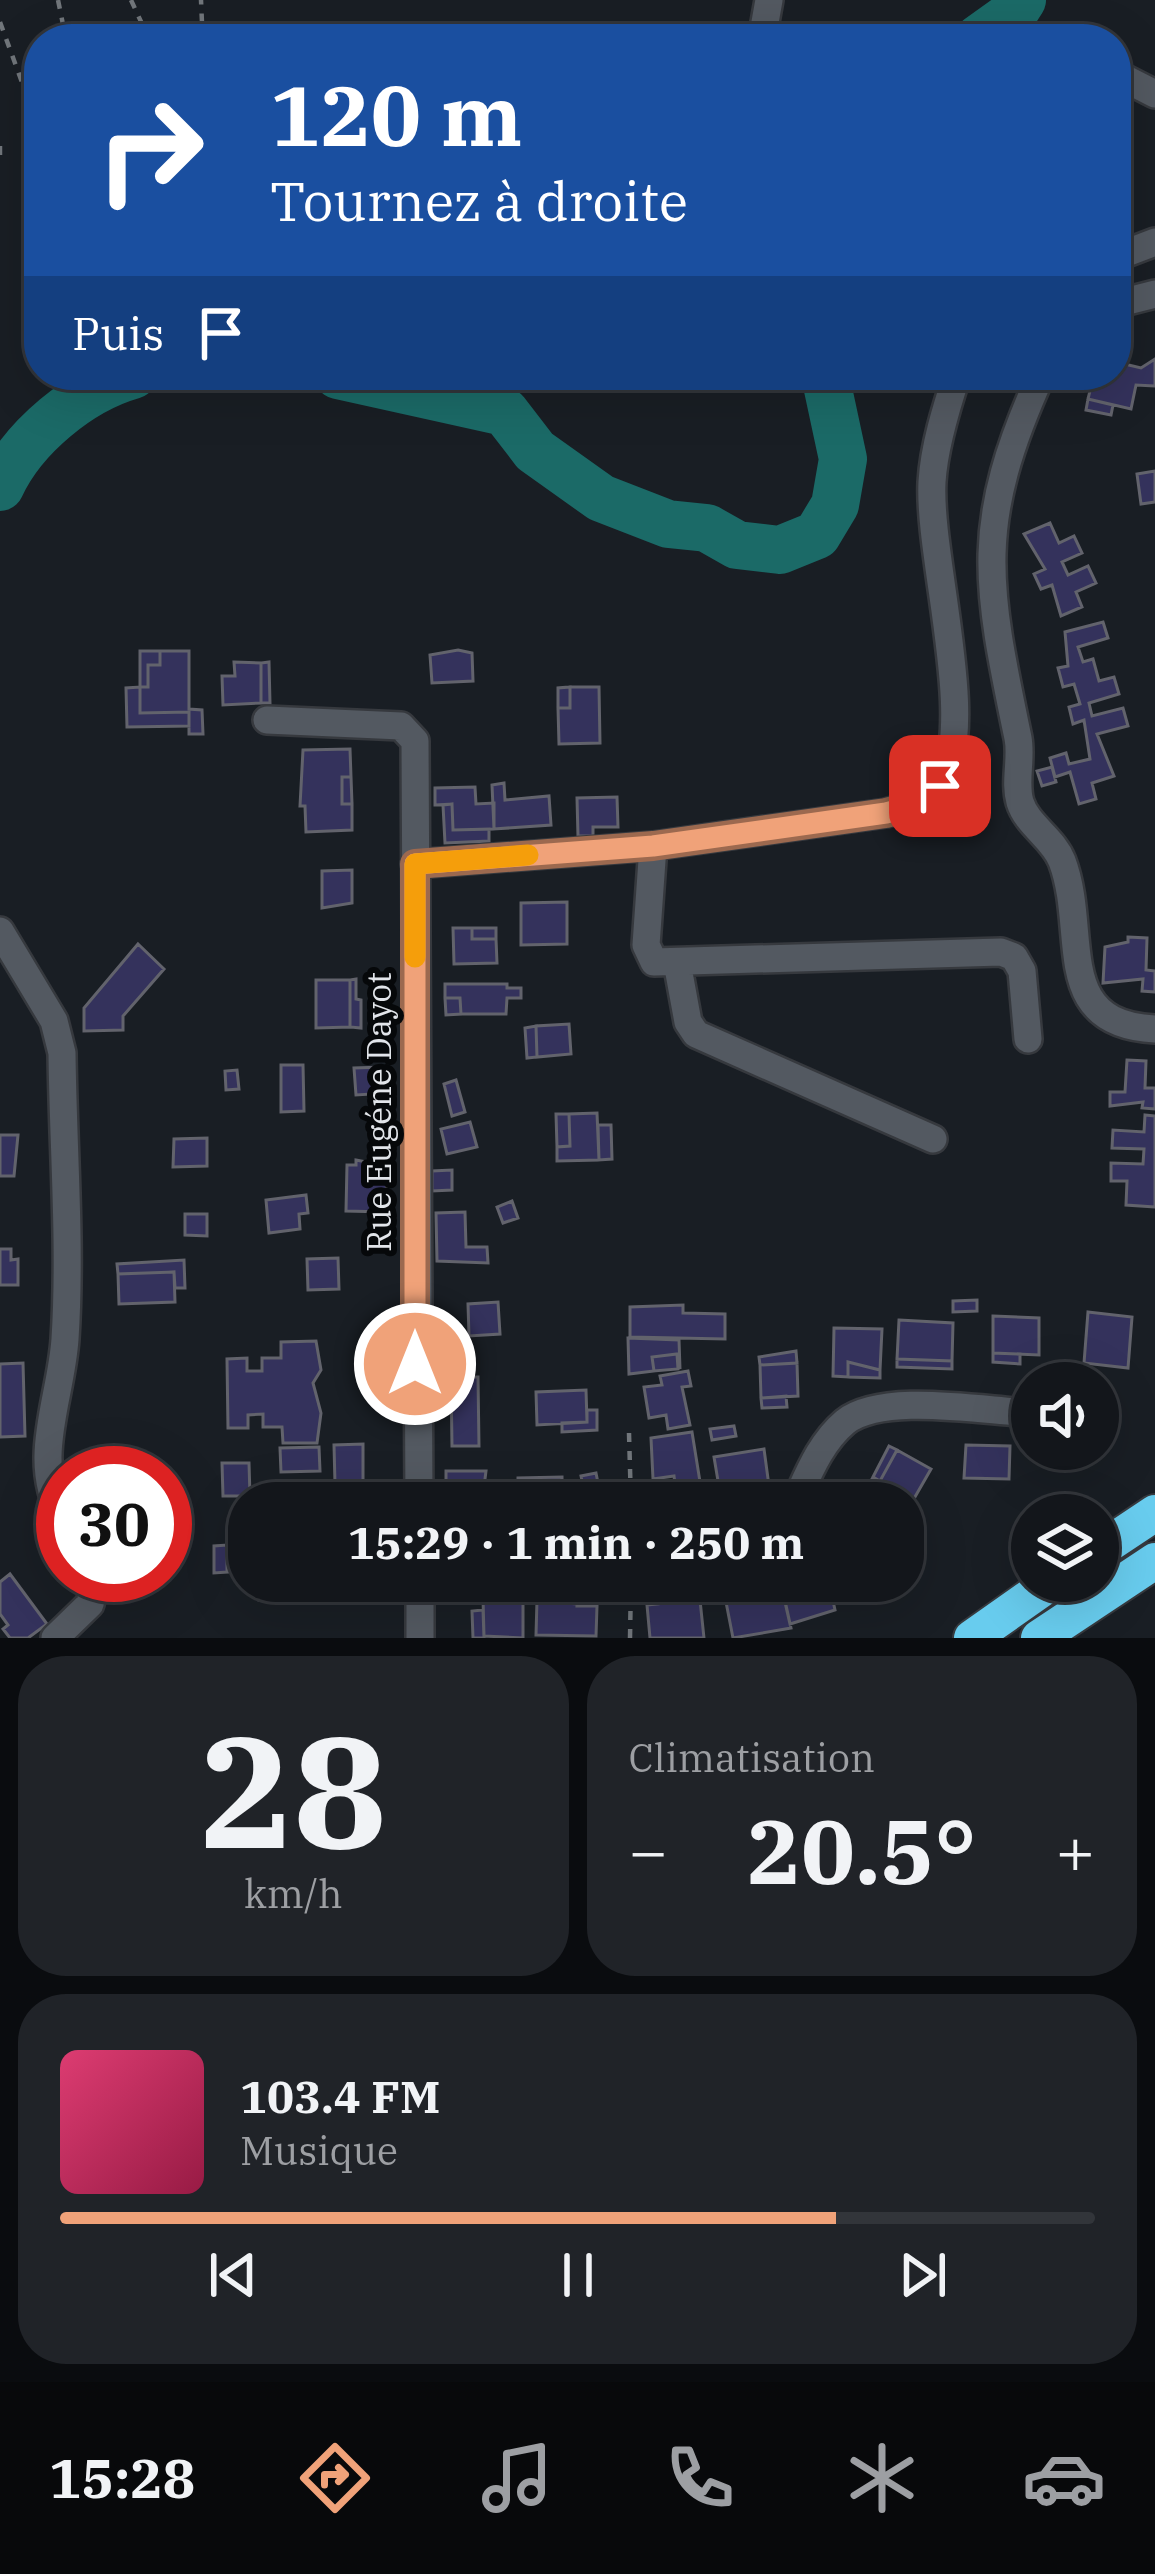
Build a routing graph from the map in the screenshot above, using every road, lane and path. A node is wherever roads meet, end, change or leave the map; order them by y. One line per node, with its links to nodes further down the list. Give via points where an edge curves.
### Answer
1 (0, 22): 2 (path)
2 (24, 86)
3 (0, 146): 4 (path)
4 (0, 158)
5 (953, 390): 8 (street, via 932,482 954,712 952,757 940,786 916,805 886,813)
6 (1035, 390): 12 (street, via 988,542 1020,801 1062,860 1085,991 1107,1021)
7 (267, 720): 9 (street, Rue Eugéne Dayot, via 410,732)
8 (653, 846): 9 (street); 11 (street, via 646,945 654,962)
9 (415, 864): 18 (street, Rue Eugéne Dayot)
10 (0, 931): 17 (street, via 54,1021 62,1053 65,1340)
11 (676, 962): 13 (street, via 1001,952 1022,971); 14 (street, via 696,1034)
12 (1155, 1030)
13 (1028, 1039)
14 (933, 1139)
15 (1011, 1412): 20 (street, via 865,1410 830,1438)
16 (629, 1433): 19 (path)
17 (48, 1446)
18 (419, 1482)
19 (630, 1482)
20 (806, 1482)
21 (1155, 1513): 22 (highway)
22 (1119, 1537)
23 (1155, 1561): 32 (highway)
24 (90, 1602): 28 (street)
25 (420, 1602): 29 (street)
26 (631, 1602): 30 (path)
27 (1023, 1602): 31 (highway)
28 (55, 1638)
29 (420, 1638)
30 (630, 1638)
31 (972, 1638)
32 (1039, 1638)

